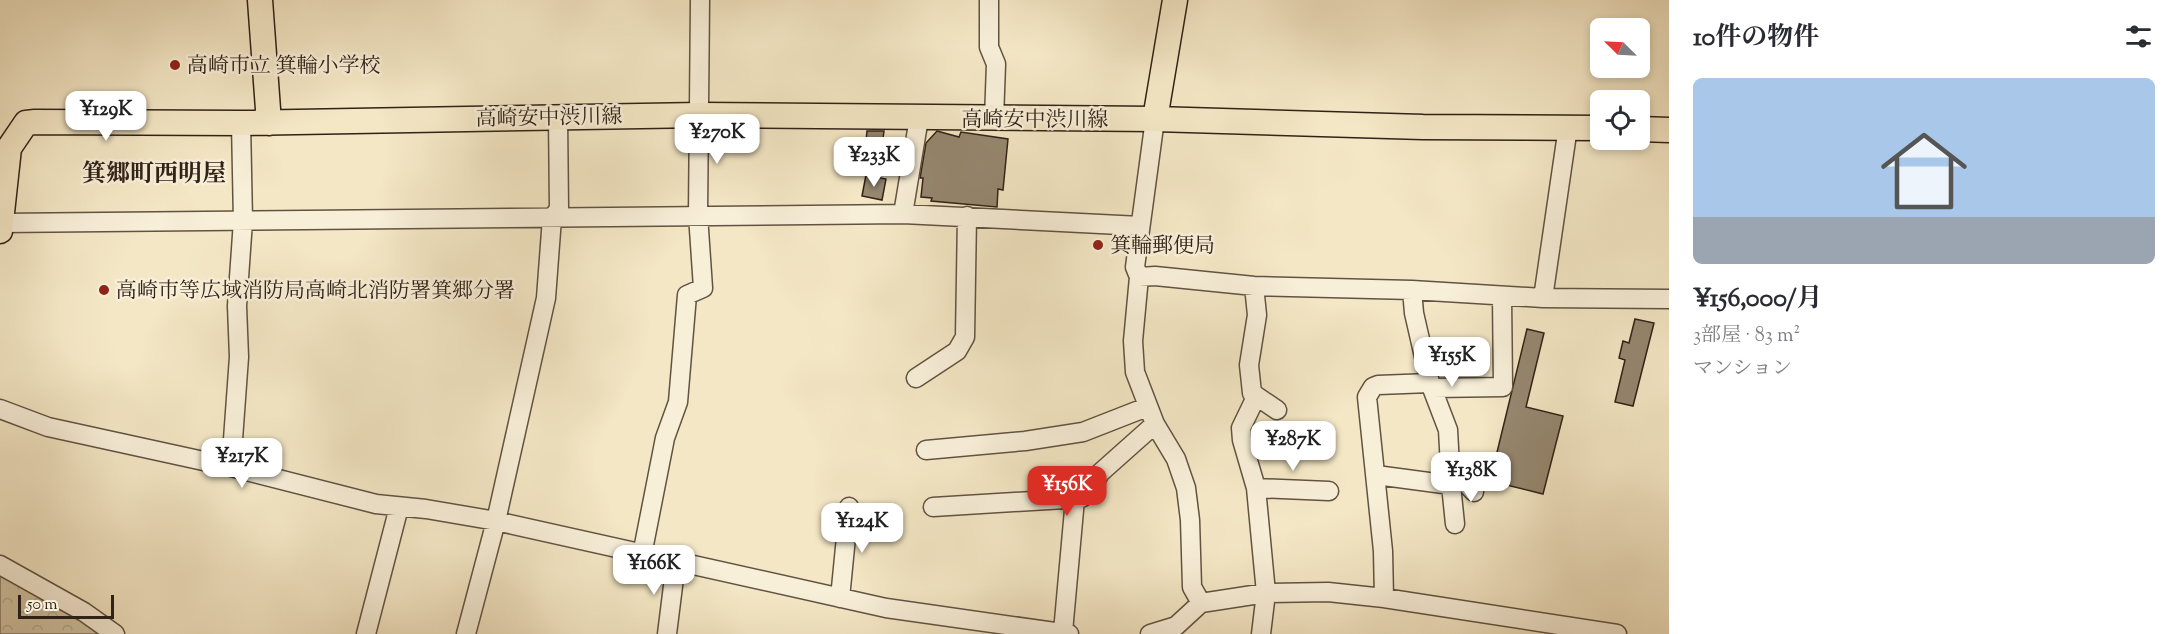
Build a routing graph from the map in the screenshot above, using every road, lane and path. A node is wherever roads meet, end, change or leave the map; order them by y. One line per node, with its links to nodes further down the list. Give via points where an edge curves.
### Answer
1 (260, 0): 11 (main road)
2 (700, 0): 5 (street)
3 (989, 0): 8 (street, via 989,47 996,64)
4 (1175, 0): 9 (main road)
5 (700, 115): 6 (main road, 高崎安中渋川線); 7 (main road, 高崎安中渋川線); 18 (street)
6 (558, 117): 11 (main road, 高崎安中渋川線); 20 (street, via 559,209)
7 (919, 118): 8 (main road, 高崎安中渋川線); 17 (street)
8 (994, 119): 9 (main road, 高崎安中渋川線)
9 (1155, 119): 12 (main road, 高崎安中渋川線); 22 (street)
10 (241, 123): 11 (main road, 高崎安中渋川線); 16 (main road, 高崎安中渋川線, via 35,122 26,123); 21 (street)
11 (269, 123)
12 (1568, 127): 13 (main road, 高崎安中渋川線); 28 (street)
13 (1590, 128)
14 (1650, 129): 15 (main road)
15 (1669, 130)
16 (8, 135): 23 (main road)
17 (903, 214): 18 (street); 19 (street)
18 (698, 215): 20 (street); 50 (street, via 703,288 687,295 678,402 665,438)
19 (968, 216): 22 (street); 30 (street, via 965,337 957,351)
20 (552, 218): 21 (street); 48 (street, via 546,298)
21 (243, 221): 23 (street); 38 (street)
22 (1140, 226): 24 (street, via 1135,267)
23 (1, 227)
24 (1139, 277): 25 (street); 33 (street, via 1133,341 1135,372)
25 (1254, 286): 26 (street); 32 (street, via 1257,329 1249,378)
26 (1412, 290): 27 (street); 31 (street)
27 (1502, 297): 28 (street); 31 (street, via 1503,387)
28 (1543, 298): 29 (street)
29 (1669, 299)
30 (916, 378)
31 (1432, 386): 39 (street, via 1378,385 1369,391); 40 (street, via 1448,430)
32 (1256, 397): 35 (street); 41 (street, via 1241,429)
33 (1147, 406): 36 (street); 37 (street, via 1083,432)
34 (0, 409): 38 (street, via 48,427)
35 (1277, 410)
36 (1155, 424): 44 (street, via 1100,473 1089,493); 56 (street, via 1176,459 1186,488 1192,588)
37 (926, 450)
38 (231, 467): 45 (street)
39 (1377, 475): 40 (street); 55 (street)
40 (1454, 480): 43 (street); 49 (street)
41 (1256, 488): 42 (street); 53 (street)
42 (1329, 491)
43 (1474, 492)
44 (1075, 499): 47 (street); 59 (street)
45 (399, 507): 48 (street); 61 (street)
46 (849, 507): 54 (street)
47 (933, 507)
48 (496, 521): 50 (street); 62 (street)
49 (1455, 524)
50 (642, 555): 51 (street)
51 (676, 562): 54 (street); 63 (street)
52 (0, 565): 60 (street)
53 (1266, 593): 55 (street, via 1328,592); 56 (street); 65 (street)
54 (840, 598): 59 (street)
55 (1384, 598): 57 (street)
56 (1201, 603): 58 (street)
57 (1512, 625): 66 (street)
58 (1176, 630): 64 (street)
59 (1066, 633)
60 (115, 634)
61 (366, 634)
62 (466, 634)
63 (667, 634)
64 (1150, 634)
65 (1261, 634)
66 (1617, 634)

